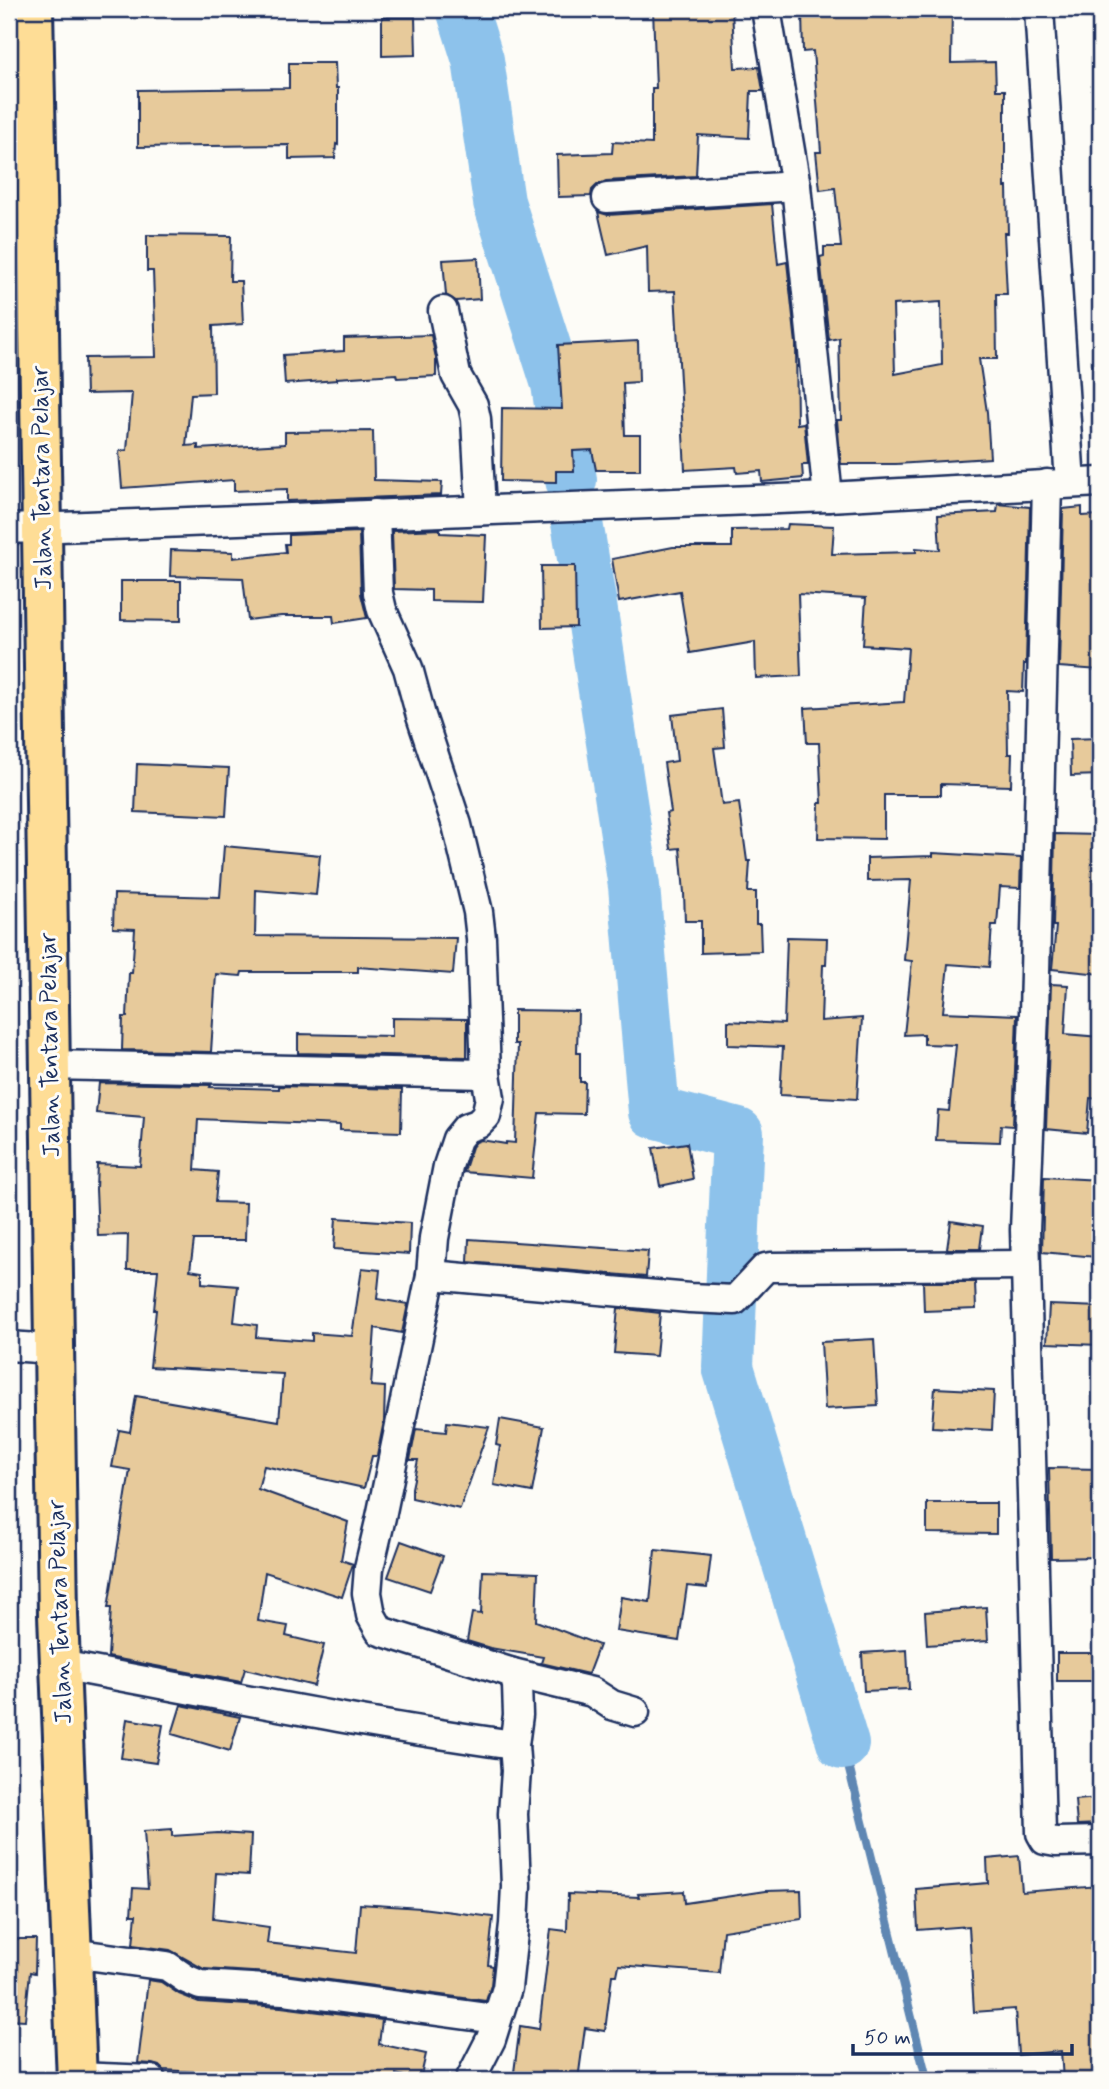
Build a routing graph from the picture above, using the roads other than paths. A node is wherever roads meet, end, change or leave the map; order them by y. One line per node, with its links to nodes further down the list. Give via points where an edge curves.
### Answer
1 (33, 9): 12 (highway, Jalan Tentara Pelajar, via 37,179)
2 (766, 9): 4 (street)
3 (1039, 9): 8 (street)
4 (796, 186): 5 (street); 9 (street)
5 (607, 198)
6 (443, 311): 10 (street, via 456,375 476,419)
7 (1100, 482): 8 (street)
8 (1058, 484): 9 (street); 15 (street)
9 (828, 497): 10 (street)
10 (481, 510): 11 (street)
11 (376, 514): 12 (street); 14 (street, via 382,610 408,668 457,825 478,912)
12 (25, 528): 13 (highway, Jalan Tentara Pelajar)
13 (49, 1065): 14 (street); 18 (highway, Jalan Tentara Pelajar)
14 (486, 1074): 16 (street, via 490,1098 486,1116 457,1139 448,1166)
15 (1025, 1265): 16 (street, via 771,1267 731,1300); 23 (street, via 1041,1833 1045,1840 1056,1842)
16 (431, 1275): 20 (street, via 369,1568 371,1615 380,1631)
17 (9, 1346): 18 (street)
18 (52, 1349): 19 (highway, Jalan Tentara Pelajar)
19 (60, 1665): 22 (street, via 282,1708); 24 (highway, Jalan Tentara Pelajar)
20 (513, 1673): 21 (street, via 592,1692); 22 (street, via 518,1715)
21 (635, 1712)
22 (514, 1745): 25 (street, via 514,1924 507,1988)
23 (1100, 1841)
24 (72, 1952): 25 (street, via 167,1966 200,1985 282,1990); 26 (highway, Jalan Tentara Pelajar)
25 (496, 2018): 28 (street, via 491,2039)
26 (77, 2079): 27 (street)
27 (150, 2080)
28 (470, 2080)

